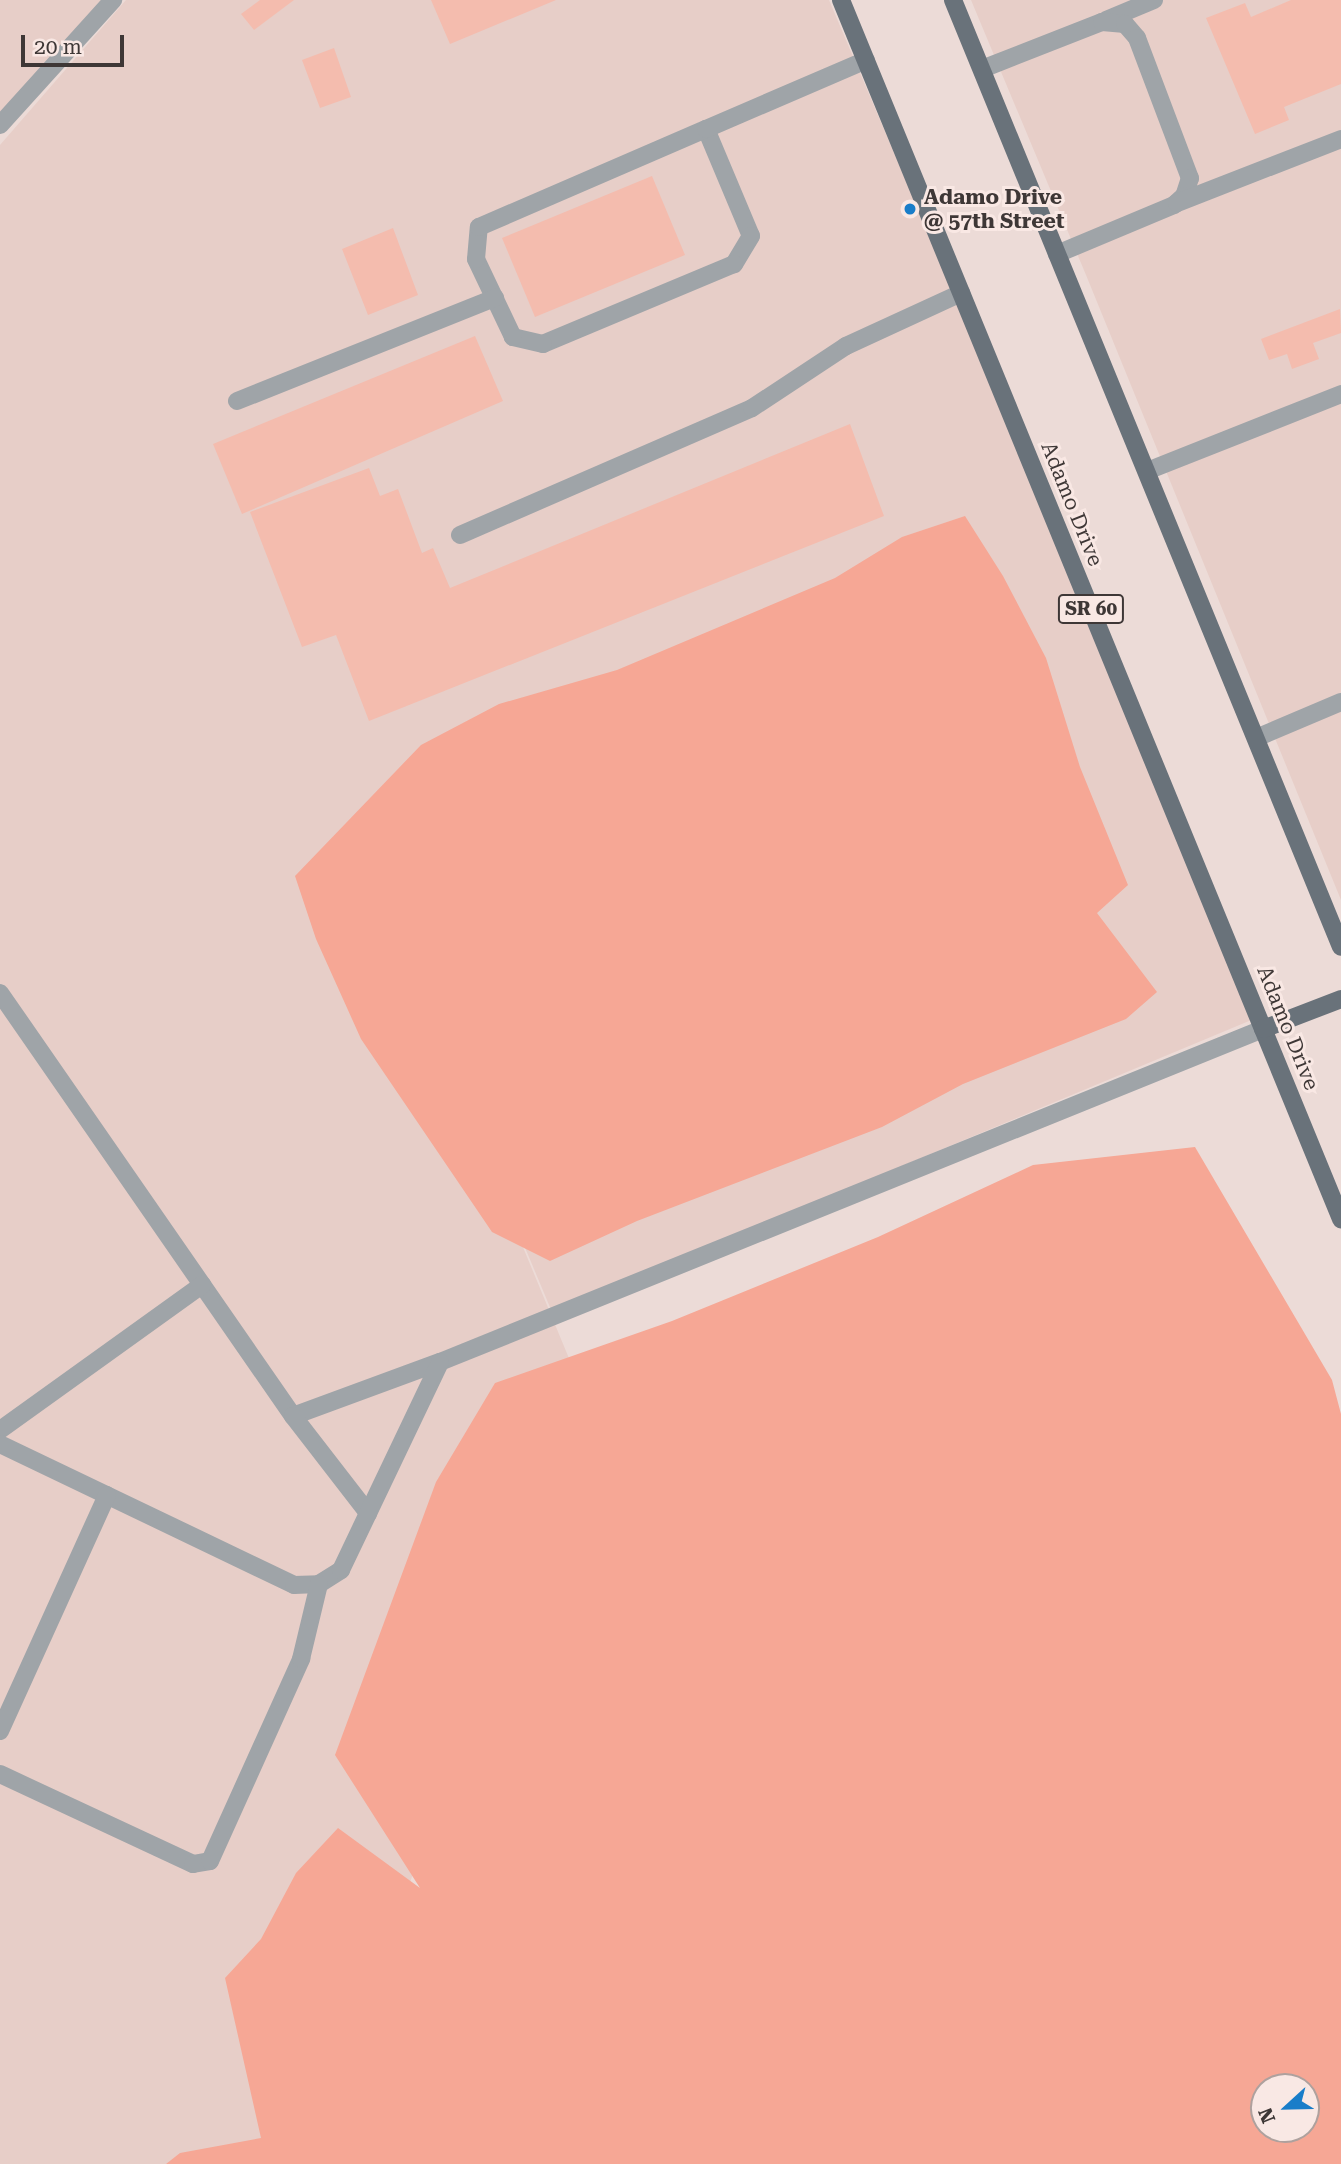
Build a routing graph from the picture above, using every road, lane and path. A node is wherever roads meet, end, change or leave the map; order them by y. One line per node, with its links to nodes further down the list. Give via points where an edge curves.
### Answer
1 (113, 0): 8 (street)
2 (841, 0): 6 (main road, Adamo Drive / SR 60)
3 (953, 0): 7 (main road)
4 (1154, 0): 5 (street)
5 (1102, 22): 7 (street); 11 (street, via 1125,24 1137,38 1190,178 1184,196)
6 (866, 60): 9 (street); 13 (main road, Adamo Drive / SR 60)
7 (982, 69): 12 (main road)
8 (0, 125)
9 (706, 129): 14 (street, via 479,228 476,259); 14 (street, via 751,236 734,264 543,344 513,337)
10 (1341, 139): 11 (street)
11 (1174, 205): 12 (street)
12 (1058, 254): 17 (main road)
13 (961, 293): 18 (street, via 846,346 752,408); 24 (main road, Adamo Drive / SR 60)
14 (495, 298): 16 (street)
15 (1341, 394): 17 (street)
16 (236, 401)
17 (1147, 471): 20 (main road)
18 (460, 535)
19 (1341, 702): 20 (street)
20 (1256, 738): 21 (main road)
21 (1341, 947)
22 (0, 993): 26 (street)
23 (1341, 999): 24 (main road)
24 (1263, 1029): 25 (main road, Adamo Drive / SR 60); 27 (street)
25 (1341, 1219)
26 (202, 1285): 28 (street); 29 (street)
27 (440, 1363): 28 (street); 32 (street)
28 (293, 1416): 32 (street)
29 (0, 1430)
30 (0, 1444): 31 (street)
31 (107, 1495): 33 (street, via 294,1585); 34 (street)
32 (368, 1513): 33 (street, via 341,1570)
33 (319, 1584): 35 (street, via 301,1659 210,1861 193,1864)
34 (0, 1731)
35 (0, 1774)

